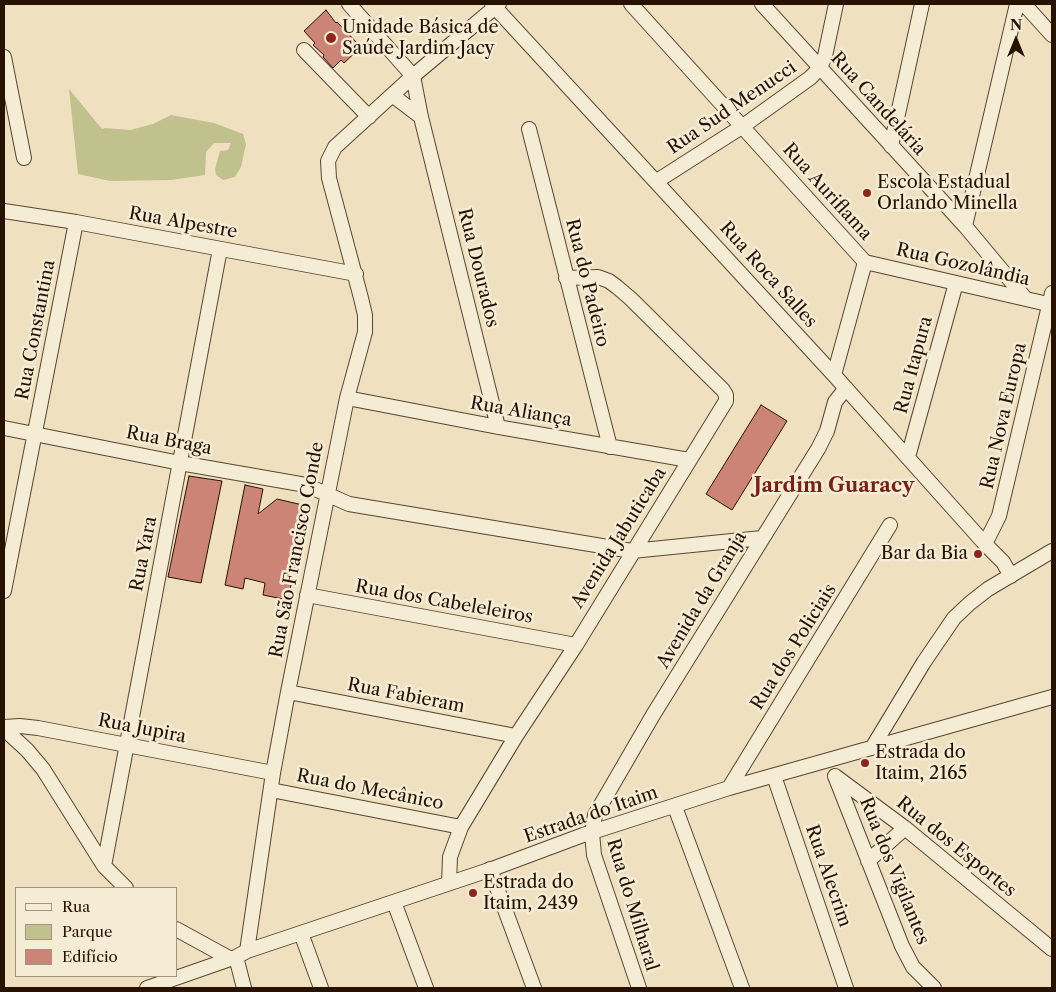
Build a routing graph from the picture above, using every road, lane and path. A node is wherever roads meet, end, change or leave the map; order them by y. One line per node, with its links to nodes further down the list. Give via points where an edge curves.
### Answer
1 (349, 4): 13 (street)
2 (631, 4): 17 (street, Rua Auriflama)
3 (762, 4): 12 (street, Rua Candelária)
4 (836, 4): 12 (street, Rua Sud Menucci)
5 (922, 4): 19 (street)
6 (1017, 4): 24 (street)
7 (1024, 4): 9 (street)
8 (496, 5): 13 (street); 21 (street, Rua Roca Salles)
9 (1052, 35)
10 (304, 50): 15 (street)
11 (4, 57): 20 (street)
12 (820, 68): 17 (street, Rua Sud Menucci); 19 (street, Rua Candelária)
13 (413, 76): 14 (street); 16 (street, Rua Dourados)
14 (392, 95): 15 (street); 16 (street)
15 (369, 116): 27 (street, Rua São Francisco Conde, via 335,146 328,161 329,178)
16 (420, 117): 35 (street, Rua Dourados)
17 (743, 126): 21 (street, Rua Sud Menucci); 26 (street, Rua Auriflama)
18 (529, 129): 28 (street, Rua do Padeiro)
19 (891, 146): 24 (street, Rua Candelária)
20 (24, 158)
21 (657, 181): 32 (street, Rua Roca Salles)
22 (4, 211): 23 (street, Rua Alpestre)
23 (76, 222): 25 (street, Rua Alpestre); 37 (street, Rua Constantina)
24 (965, 226): 30 (street, Rua Candelária)
25 (220, 249): 27 (street, Rua Alpestre); 41 (street, Rua Yara)
26 (865, 262): 29 (street, Rua Gozolândia); 32 (street, Rua Auriflama)
27 (356, 274): 34 (street, Rua São Francisco Conde, via 365,315 365,332)
28 (566, 278): 38 (street, Rua do Padeiro); 40 (street, Avenida Jabuticaba, via 598,277 613,284 725,393 725,404)
29 (956, 283): 30 (street, Rua Gozolândia); 39 (street, Rua Itapura)
30 (1025, 298): 31 (street, Rua Gozolândia)
31 (1051, 301): 45 (street, Rua Nova Europa, via 999,516)
32 (834, 375): 33 (street, Rua Roca Salles)
33 (846, 388): 39 (street, Rua Roca Salles); 44 (street, Avenida da Granja, via 835,402 818,449)
34 (347, 398): 35 (street, Rua Aliança); 42 (street, Rua São Francisco Conde)
35 (498, 427): 38 (street, Rua Aliança)
36 (4, 428): 37 (street, Rua Braga)
37 (35, 434): 41 (street, Rua Braga); 49 (street, Rua Constantina)
38 (610, 447): 40 (street, Rua Aliança)
39 (908, 457): 45 (street, Rua Roca Salles)
40 (689, 460): 46 (street, Avenida Jabuticaba)
41 (180, 463): 42 (street, Rua Braga, via 306,485); 56 (street, Rua Yara)
42 (326, 494): 46 (street, via 349,504); 50 (street, Rua São Francisco Conde)
43 (890, 525): 62 (street, Rua dos Policiais)
44 (762, 538): 46 (street); 67 (street, Avenida da Granja, via 604,799 595,816)
45 (985, 544): 48 (street, Rua Roca Salles, via 1003,562)
46 (632, 551): 51 (street, Avenida Jabuticaba)
47 (1052, 551): 48 (street)
48 (1011, 576): 57 (street, via 970,602 954,618)
49 (4, 591)
50 (307, 595): 51 (street, Rua dos Cabeleleiros); 52 (street, Rua São Francisco Conde)
51 (576, 645): 55 (street, Avenida Jabuticaba)
52 (288, 692): 55 (street, Rua Fabieram); 59 (street, Rua São Francisco Conde)
53 (1052, 697): 57 (street, Estrada do Itaim)
54 (4, 728): 56 (street, Rua Jupira, via 38,728); 69 (street, via 43,769)
55 (516, 736): 65 (street, Avenida Jabuticaba)
56 (127, 746): 59 (street, Rua Jupira); 69 (street, Rua Yara)
57 (872, 748): 58 (street, Estrada do Itaim)
58 (830, 761): 60 (street, Estrada do Itaim); 61 (street, Rua dos Vigilantes)
59 (273, 773): 63 (street, Rua São Francisco Conde)
60 (774, 776): 62 (street, Estrada do Itaim); 87 (street, Rua Alecrim)
61 (835, 776): 66 (street, Rua dos Esportes); 68 (street, Rua dos Vigilantes)
62 (729, 788): 64 (street, Estrada do Itaim)
63 (271, 790): 65 (street, Rua do Mecânico); 77 (street, Rua São Francisco Conde)
64 (675, 807): 67 (street, Estrada do Itaim); 86 (street)
65 (461, 827): 71 (street, Avenida Jabuticaba, via 450,857)
66 (905, 828): 68 (street); 76 (street, Rua dos Esportes)
67 (592, 833): 70 (street, Estrada do Itaim); 85 (street, Rua do Milharal, via 594,855)
68 (868, 861): 88 (street, Rua dos Vigilantes, via 902,946 913,967)
69 (104, 866): 72 (street)
70 (490, 869): 71 (street, Estrada do Itaim); 84 (street)
71 (449, 883): 73 (street, Estrada do Itaim)
72 (125, 887)
73 (394, 902): 75 (street, Estrada do Itaim); 83 (street)
74 (178, 930): 77 (street)
75 (301, 933): 77 (street, Estrada do Itaim); 82 (street)
76 (1052, 949)
77 (237, 955): 79 (street, Estrada do Itaim); 81 (street)
78 (177, 977): 80 (street, Estrada do Itaim)
79 (178, 977)
80 (147, 988)
81 (244, 988)
82 (321, 988)
83 (426, 988)
84 (534, 988)
85 (638, 988)
86 (742, 988)
87 (846, 988)
88 (934, 988)

